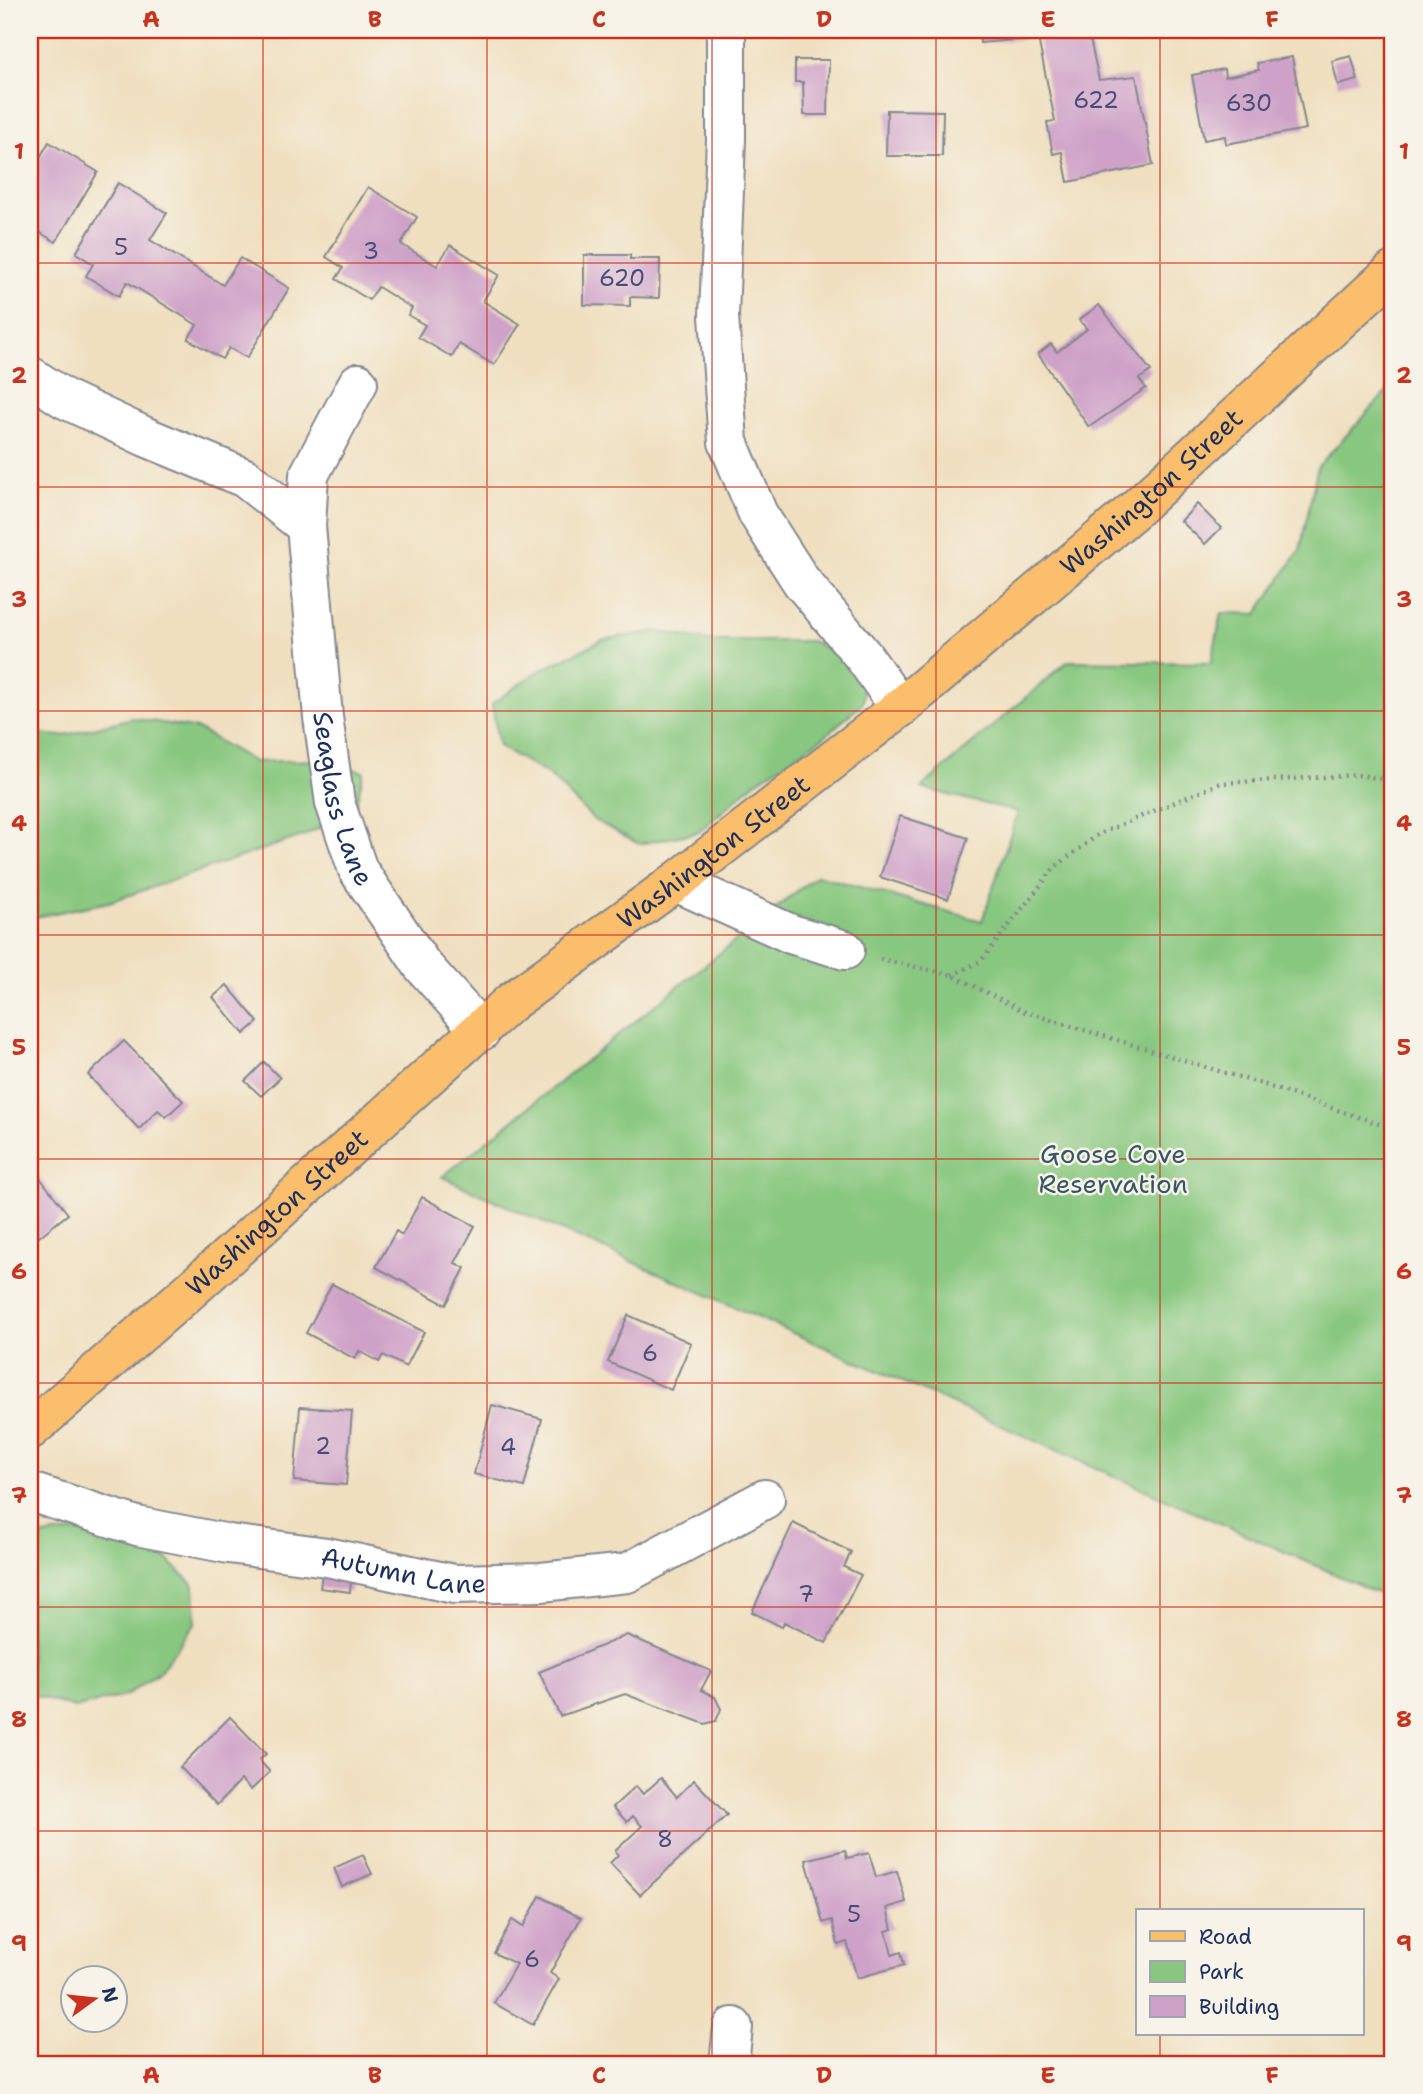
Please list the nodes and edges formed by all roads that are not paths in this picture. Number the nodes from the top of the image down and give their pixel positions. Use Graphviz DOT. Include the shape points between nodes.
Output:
graph roads {
  1 [pos="726,30"];
  2 [pos="1393,271"];
  3 [pos="30,376"];
  4 [pos="358,383"];
  5 [pos="306,526"];
  6 [pos="900,708"];
  7 [pos="676,882"];
  8 [pos="845,950"];
  9 [pos="481,1031"];
  10 [pos="30,1430"];
  11 [pos="30,1492"];
  12 [pos="765,1499"];
  13 [pos="733,2027"];
  14 [pos="729,2064"];
  1 -- 6 [label="street" via="719,316 728,442 758,514 801,581"];
  2 -- 6 [label="main road, Washington Street" via="1133,511"];
  3 -- 5 [label="street" via="65,399 245,478"];
  4 -- 5 [label="street, Seaglass Lane" via="309,475"];
  5 -- 9 [label="street, Seaglass Lane" via="335,803 358,870 422,965"];
  6 -- 7 [label="main road, Washington Street"];
  7 -- 8 [label="street" via="791,934"];
  7 -- 9 [label="main road, Washington Street" via="512,1002"];
  9 -- 10 [label="main road, Washington Street"];
  11 -- 12 [label="street, Autumn Lane" via="137,1526 327,1557 454,1584 541,1582 627,1573"];
  13 -- 14 [label="street"];
}
